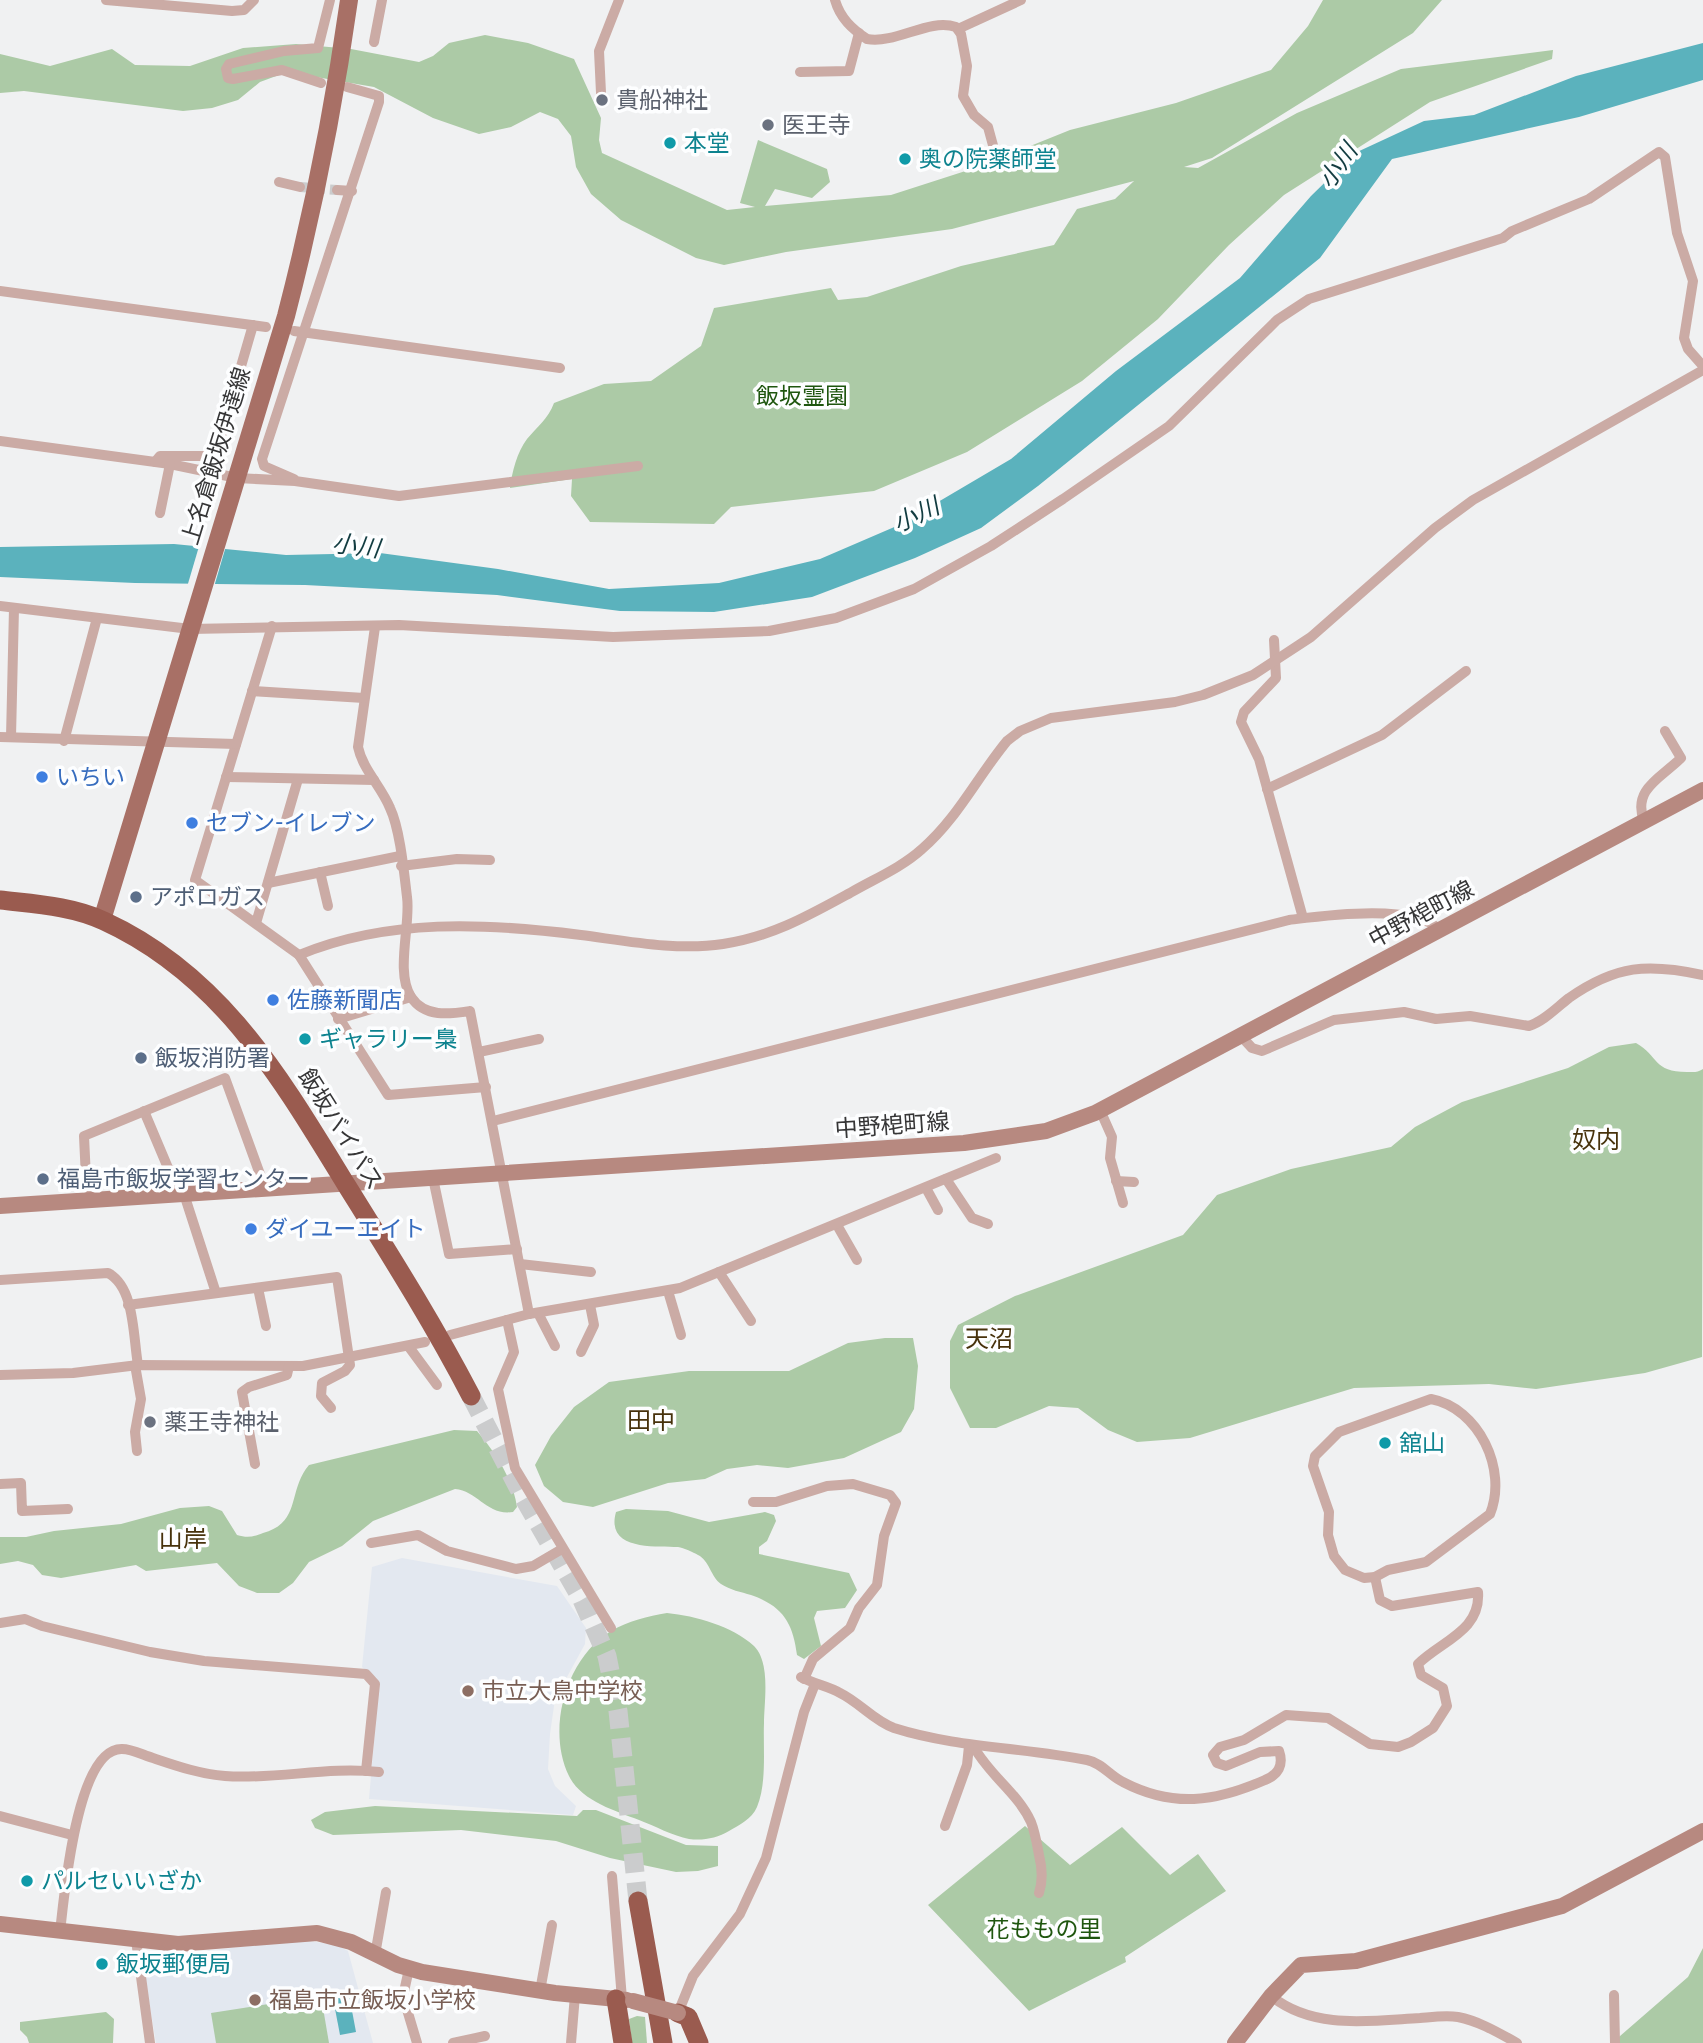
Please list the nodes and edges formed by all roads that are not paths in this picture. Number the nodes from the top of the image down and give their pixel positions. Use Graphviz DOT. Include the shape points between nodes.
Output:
graph roads {
  1 [pos="106,0"];
  2 [pos="254,0"];
  3 [pos="330,0"];
  4 [pos="349,0"];
  5 [pos="382,0"];
  6 [pos="619,0"];
  7 [pos="835,0"];
  8 [pos="1021,0"];
  9 [pos="958,29"];
  10 [pos="859,33"];
  11 [pos="374,42"];
  12 [pos="800,72"];
  13 [pos="321,83"];
  14 [pos="348,87"];
  15 [pos="601,93"];
  16 [pos="994,149"];
  17 [pos="279,182"];
  18 [pos="300,187"];
  19 [pos="337,190"];
  20 [pos="352,191"];
  21 [pos="0,291"];
  22 [pos="253,325"];
  23 [pos="267,327"];
  24 [pos="298,332"];
  25 [pos="560,368"];
  26 [pos="1703,368"];
  27 [pos="0,441"];
  28 [pos="155,461"];
  29 [pos="170,464"];
  30 [pos="638,466"];
  31 [pos="237,478"];
  32 [pos="295,481"];
  33 [pos="160,513"];
  34 [pos="0,606"];
  35 [pos="14,608"];
  36 [pos="97,618"];
  37 [pos="191,624"];
  38 [pos="272,626"];
  39 [pos="376,627"];
  40 [pos="1274,640"];
  41 [pos="1276,662"];
  42 [pos="1466,671"];
  43 [pos="252,691"];
  44 [pos="364,698"];
  45 [pos="1665,732"];
  46 [pos="6,737"];
  47 [pos="64,741"];
  48 [pos="156,742"];
  49 [pos="236,744"];
  50 [pos="226,777"];
  51 [pos="298,779"];
  52 [pos="373,780"];
  53 [pos="1267,789"];
  54 [pos="1703,790"];
  55 [pos="1644,821"];
  56 [pos="489,860"];
  57 [pos="400,861"];
  58 [pos="320,872"];
  59 [pos="268,883"];
  60 [pos="0,900"];
  61 [pos="328,906"];
  62 [pos="1303,918"];
  63 [pos="102,920"];
  64 [pos="256,923"];
  65 [pos="406,926"];
  66 [pos="1439,930"];
  67 [pos="299,955"];
  68 [pos="1703,975"];
  69 [pos="411,997"];
  70 [pos="338,1019"];
  71 [pos="1241,1036"];
  72 [pos="539,1038"];
  73 [pos="479,1052"];
  74 [pos="486,1087"];
  75 [pos="1100,1110"];
  76 [pos="144,1111"];
  77 [pos="493,1121"];
  78 [pos="974,1142"];
  79 [pos="996,1158"];
  80 [pos="980,1165"];
  81 [pos="503,1173"];
  82 [pos="433,1178"];
  83 [pos="946,1180"];
  84 [pos="1116,1181"];
  85 [pos="1134,1182"];
  86 [pos="345,1183"];
  87 [pos="265,1188"];
  88 [pos="926,1188"];
  89 [pos="181,1194"];
  90 [pos="87,1200"];
  91 [pos="1124,1203"];
  92 [pos="0,1206"];
  93 [pos="937,1210"];
  94 [pos="988,1224"];
  95 [pos="837,1225"];
  96 [pos="517,1249"];
  97 [pos="857,1260"];
  98 [pos="520,1265"];
  99 [pos="591,1272"];
  100 [pos="719,1272"];
  101 [pos="0,1280"];
  102 [pos="258,1288"];
  103 [pos="668,1291"];
  104 [pos="216,1293"];
  105 [pos="128,1305"];
  106 [pos="590,1305"];
  107 [pos="534,1314"];
  108 [pos="507,1320"];
  109 [pos="751,1321"];
  110 [pos="266,1326"];
  111 [pos="450,1335"];
  112 [pos="681,1335"];
  113 [pos="425,1342"];
  114 [pos="555,1346"];
  115 [pos="409,1347"];
  116 [pos="581,1352"];
  117 [pos="350,1358"];
  118 [pos="136,1365"];
  119 [pos="289,1366"];
  120 [pos="0,1375"];
  121 [pos="437,1385"];
  122 [pos="471,1396"];
  123 [pos="331,1408"];
  124 [pos="137,1451"];
  125 [pos="255,1464"];
  126 [pos="0,1484"];
  127 [pos="753,1502"];
  128 [pos="68,1509"];
  129 [pos="371,1542"];
  130 [pos="562,1549"];
  131 [pos="1375,1577"];
  132 [pos="0,1623"];
  133 [pos="611,1628"];
  134 [pos="815,1684"];
  135 [pos="972,1746"];
  136 [pos="366,1771"];
  137 [pos="379,1772"];
  138 [pos="0,1815"];
  139 [pos="945,1826"];
  140 [pos="1703,1831"];
  141 [pos="72,1835"];
  142 [pos="612,1876"];
  143 [pos="386,1892"];
  144 [pos="1039,1893"];
  145 [pos="638,1901"];
  146 [pos="0,1924"];
  147 [pos="552,1926"];
  148 [pos="60,1932"];
  149 [pos="136,1940"];
  150 [pos="374,1955"];
  151 [pos="409,1969"];
  152 [pos="540,1991"];
  153 [pos="575,1995"];
  154 [pos="1614,1995"];
  155 [pos="1271,1996"];
  156 [pos="624,2000"];
  157 [pos="678,2013"];
  158 [pos="485,2036"];
  159 [pos="150,2043"];
  160 [pos="417,2043"];
  161 [pos="453,2043"];
  162 [pos="571,2043"];
  163 [pos="623,2043"];
  164 [pos="663,2043"];
  165 [pos="699,2043"];
  166 [pos="1235,2043"];
  167 [pos="1517,2043"];
  168 [pos="1615,2043"];
  1 -- 2 [label="street" via="232,11 244,10"];
  3 -- 13 [label="street" via="318,48 240,61 226,69 228,78 233,79 282,70"];
  4 -- 31 [label="main road, 上名倉飯坂伊達線" via="307,236"];
  5 -- 11 [label="street"];
  6 -- 15 [label="street" via="599,51"];
  7 -- 10 [label="street" via="840,14"];
  8 -- 9 [label="street"];
  9 -- 10 [label="street" via="944,25 877,40"];
  9 -- 16 [label="street" via="967,66 963,96 988,127"];
  10 -- 12 [label="street" via="849,71"];
  14 -- 20 [label="street" via="379,96"];
  17 -- 18 [label="street"];
  19 -- 20 [label="street"];
  20 -- 24 [label="street"];
  21 -- 22 [label="street"];
  22 -- 23 [label="street"];
  22 -- 28 [label="street" via="215,456 160,456"];
  24 -- 25 [label="street"];
  24 -- 32 [label="street" via="262,459 264,466"];
  26 -- 39 [label="street" via="1684,338 1693,281 1676,233 1665,158 1659,152 1589,199 1503,237 1309,299 1276,320 1169,425 991,546 877,604 804,626 709,635 613,637"];
  26 -- 41 [label="street" via="1474,500"];
  27 -- 28 [label="street"];
  28 -- 29 [label="street"];
  29 -- 31 [label="street"];
  29 -- 33 [label="street"];
  30 -- 32 [label="street" via="407,496"];
  31 -- 32 [label="street"];
  31 -- 37 [label="main road, 上名倉飯坂伊達線"];
  34 -- 35 [label="street"];
  35 -- 36 [label="street"];
  35 -- 46 [label="street"];
  36 -- 37 [label="street"];
  36 -- 47 [label="street"];
  37 -- 38 [label="street"];
  37 -- 48 [label="main road, 上名倉飯坂伊達線"];
  38 -- 39 [label="street"];
  38 -- 43 [label="street"];
  39 -- 44 [label="street"];
  40 -- 41 [label="street"];
  41 -- 53 [label="street" via="1276,678 1241,718"];
  41 -- 65 [label="street" via="1203,695 1143,708 1051,718 1020,731 1007,741 947,825 921,850 815,913 761,937 690,946 535,929"];
  42 -- 53 [label="street" via="1375,739"];
  43 -- 44 [label="street"];
  43 -- 49 [label="street"];
  44 -- 52 [label="street" via="358,747"];
  45 -- 55 [label="street" via="1681,758 1642,797 1639,807"];
  46 -- 47 [label="street"];
  47 -- 48 [label="street"];
  48 -- 49 [label="street"];
  48 -- 63 [label="main road, 上名倉飯坂伊達線"];
  49 -- 50 [label="street"];
  50 -- 51 [label="street"];
  50 -- 64 [label="street" via="195,880"];
  51 -- 52 [label="street"];
  51 -- 59 [label="street"];
  52 -- 57 [label="street" via="392,812"];
  53 -- 62 [label="street"];
  54 -- 55 [label="main road, 中野梍町線"];
  55 -- 66 [label="main road, 中野梍町線"];
  56 -- 57 [label="street"];
  57 -- 58 [label="street"];
  57 -- 65 [label="street" via="407,898"];
  58 -- 59 [label="street"];
  58 -- 61 [label="street"];
  59 -- 64 [label="street"];
  60 -- 63 [label="highway, 飯坂バイパス"];
  62 -- 66 [label="street" via="1358,912 1427,920"];
  62 -- 77 [label="street" via="1176,946"];
  63 -- 86 [label="highway, 飯坂バイパス" via="177,964 229,1012 266,1057"];
  64 -- 67 [label="street"];
  65 -- 67 [label="street" via="344,939"];
  65 -- 69 [label="street" via="404,961"];
  66 -- 71 [label="main road, 中野梍町線"];
  67 -- 70 [label="street"];
  68 -- 71 [label="street" via="1652,966 1619,972 1587,986 1529,1026 1404,1012 1334,1020 1262,1051"];
  69 -- 70 [label="street"];
  69 -- 73 [label="street" via="442,1015 470,1011"];
  70 -- 74 [label="street" via="388,1095"];
  71 -- 75 [label="main road, 中野梍町線"];
  72 -- 73 [label="street"];
  73 -- 74 [label="street"];
  74 -- 77 [label="street"];
  75 -- 78 [label="main road, 中野梍町線" via="1046,1131"];
  75 -- 84 [label="street" via="1112,1137 1110,1158"];
  76 -- 87 [label="street" via="225,1078"];
  76 -- 89 [label="street"];
  76 -- 90 [label="street" via="84,1136"];
  77 -- 81 [label="street"];
  78 -- 80 [label="street"];
  78 -- 81 [label="main road, 中野梍町線"];
  79 -- 80 [label="street"];
  80 -- 83 [label="street"];
  81 -- 82 [label="main road, 中野梍町線"];
  81 -- 96 [label="street"];
  82 -- 86 [label="main road, 中野梍町線"];
  82 -- 96 [label="street" via="449,1254"];
  83 -- 88 [label="street"];
  83 -- 94 [label="street" via="972,1219"];
  84 -- 85 [label="street"];
  84 -- 91 [label="street"];
  86 -- 87 [label="main road, 中野梍町線"];
  86 -- 122 [label="highway, 飯坂バイパス" via="441,1337"];
  87 -- 89 [label="main road, 中野梍町線"];
  88 -- 93 [label="street"];
  88 -- 95 [label="street"];
  89 -- 90 [label="main road, 中野梍町線"];
  89 -- 104 [label="street"];
  90 -- 92 [label="main road, 中野梍町線"];
  95 -- 97 [label="street"];
  95 -- 100 [label="street"];
  96 -- 98 [label="street"];
  98 -- 99 [label="street"];
  98 -- 107 [label="street"];
  100 -- 103 [label="street"];
  100 -- 109 [label="street"];
  101 -- 105 [label="street" via="108,1273 121,1281"];
  102 -- 104 [label="street"];
  102 -- 110 [label="street"];
  102 -- 117 [label="street" via="337,1277"];
  103 -- 106 [label="street"];
  103 -- 112 [label="street"];
  104 -- 105 [label="street"];
  105 -- 118 [label="street"];
  106 -- 107 [label="street"];
  106 -- 116 [label="street" via="594,1329"];
  107 -- 108 [label="street"];
  107 -- 114 [label="street"];
  108 -- 111 [label="street"];
  108 -- 130 [label="street" via="514,1352 498,1389 515,1468"];
  113 -- 115 [label="street"];
  115 -- 117 [label="street"];
  115 -- 121 [label="street"];
  117 -- 119 [label="street"];
  117 -- 123 [label="street" via="349,1368 319,1388"];
  118 -- 119 [label="street"];
  118 -- 120 [label="street"];
  118 -- 124 [label="street" via="141,1399"];
  119 -- 125 [label="street" via="287,1375 242,1392"];
  126 -- 128 [label="street" via="21,1483 22,1511"];
  127 -- 134 [label="street" via="776,1502 827,1486 853,1484 890,1495 896,1503 884,1536 877,1585 850,1628 813,1659 802,1678"];
  129 -- 130 [label="street" via="418,1535 447,1550 516,1569 533,1566"];
  130 -- 133 [label="street"];
  131 -- 131 [label="street" via="1345,1570 1334,1556 1328,1535 1329,1512 1313,1466 1315,1456 1339,1432 1421,1401 1441,1401 1464,1418 1487,1445 1494,1470 1492,1508 1484,1521 1426,1562"];
  131 -- 135 [label="street" via="1380,1600 1392,1606 1475,1591 1479,1595 1464,1631 1418,1664 1421,1675 1443,1688 1447,1700 1433,1728 1411,1742 1384,1747 1370,1744 1328,1718 1279,1717 1213,1755 1217,1763 1226,1766 1260,1752 1279,1751 1278,1771 1237,1792 1202,1800 1167,1798 1140,1789 1090,1760"];
  132 -- 136 [label="street" via="25,1619 150,1652 204,1661 366,1674 375,1684"];
  134 -- 135 [label="street" via="840,1693 890,1727"];
  134 -- 157 [label="street" via="766,1858 740,1914 693,1976"];
  135 -- 139 [label="street"];
  135 -- 144 [label="street" via="1031,1823 1041,1862"];
  136 -- 137 [label="street"];
  136 -- 141 [label="street" via="229,1776 117,1749 95,1771"];
  138 -- 141 [label="street"];
  140 -- 155 [label="main road" via="1562,1906 1356,1961 1301,1965"];
  141 -- 148 [label="street"];
  142 -- 156 [label="street"];
  143 -- 150 [label="street"];
  145 -- 164 [label="highway"];
  146 -- 148 [label="main road"];
  147 -- 152 [label="street"];
  148 -- 149 [label="main road"];
  149 -- 150 [label="main road" via="178,1944 317,1933 351,1942"];
  149 -- 159 [label="street"];
  150 -- 151 [label="main road"];
  151 -- 152 [label="main road"];
  151 -- 160 [label="street" via="403,1996"];
  152 -- 153 [label="main road"];
  153 -- 156 [label="main road"];
  153 -- 162 [label="street"];
  154 -- 168 [label="street"];
  155 -- 166 [label="main road"];
  155 -- 167 [label="street" via="1289,2011 1310,2018 1362,2022 1457,2017"];
  156 -- 157 [label="main road, bridge"];
  156 -- 163 [label="highway"];
  157 -- 165 [label="highway" via="688,2017"];
  158 -- 161 [label="street"];
}
